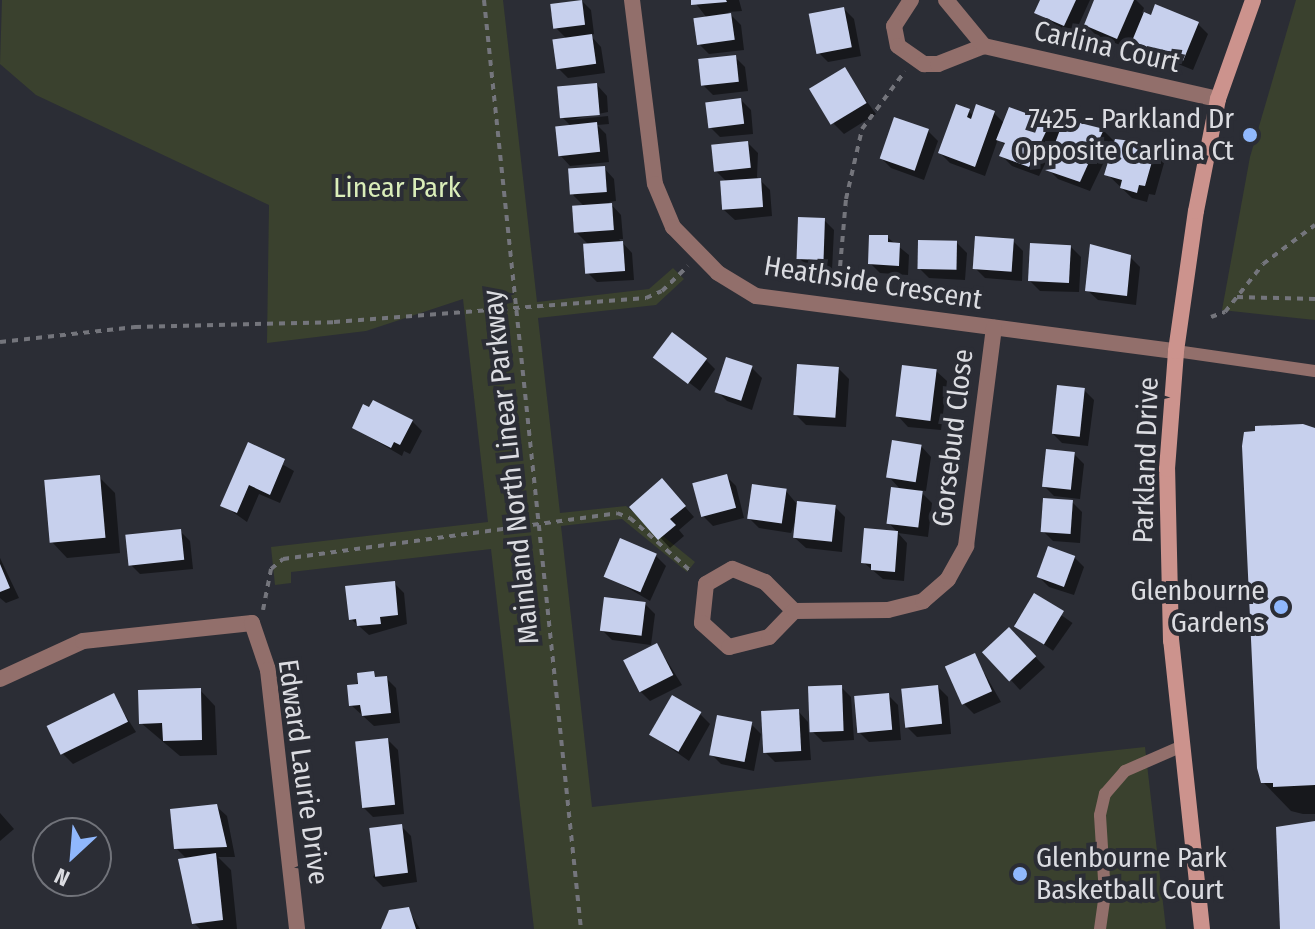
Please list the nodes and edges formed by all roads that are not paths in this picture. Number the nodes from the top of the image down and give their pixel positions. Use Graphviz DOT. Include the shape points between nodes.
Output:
graph roads {
  1 [pos="632,0"];
  2 [pos="911,0"];
  3 [pos="946,0"];
  4 [pos="1253,0"];
  5 [pos="984,46"];
  6 [pos="1218,99"];
  7 [pos="994,328"];
  8 [pos="1176,351"];
  9 [pos="1315,371"];
  10 [pos="794,611"];
  11 [pos="0,679"];
  12 [pos="1180,747"];
  13 [pos="297,929"];
  14 [pos="1100,929"];
  15 [pos="1202,929"];
  1 -- 7 [label="street, Heathside Crescent" via="655,184 673,227 699,256 756,296"];
  2 -- 5 [label="street" via="894,26 898,46 914,60 938,64"];
  3 -- 5 [label="street"];
  4 -- 6 [label="street, Parkland Drive"];
  5 -- 6 [label="street, Carlina Court"];
  6 -- 8 [label="street, Parkland Drive"];
  7 -- 8 [label="street, Heathside Crescent"];
  7 -- 10 [label="street, Gorsebud Close" via="966,546 948,579 923,601 888,610"];
  8 -- 9 [label="lane"];
  8 -- 12 [label="street, Parkland Drive" via="1167,469"];
  10 -- 10 [label="street" via="769,637 729,647 702,623 706,584 732,569 765,582"];
  11 -- 13 [label="street, Edward Laurie Drive" via="83,641 252,623 268,670"];
  12 -- 14 [label="lane" via="1125,771 1105,794 1100,815 1105,895"];
  12 -- 15 [label="street, Parkland Drive"];
}
